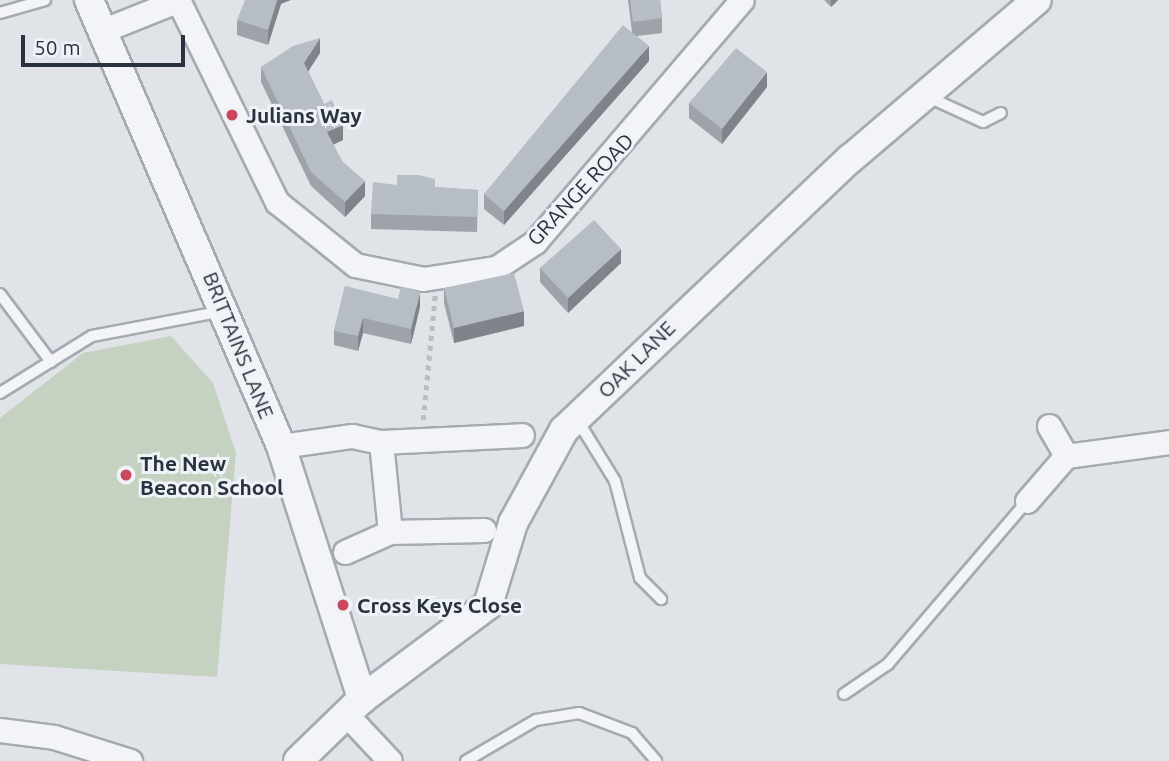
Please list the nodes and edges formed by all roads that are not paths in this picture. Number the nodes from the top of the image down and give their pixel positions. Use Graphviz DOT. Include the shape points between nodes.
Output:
graph roads {
  1 [pos="45,0"];
  2 [pos="89,0"];
  3 [pos="179,0"];
  4 [pos="742,0"];
  5 [pos="1037,0"];
  6 [pos="0,13"];
  7 [pos="104,30"];
  8 [pos="924,94"];
  9 [pos="1001,113"];
  10 [pos="0,294"];
  11 [pos="226,311"];
  12 [pos="51,362"];
  13 [pos="0,393"];
  14 [pos="577,418"];
  15 [pos="1049,426"];
  16 [pos="522,435"];
  17 [pos="381,442"];
  18 [pos="1169,442"];
  19 [pos="281,446"];
  20 [pos="1066,456"];
  21 [pos="1027,501"];
  22 [pos="484,530"];
  23 [pos="390,532"];
  24 [pos="345,552"];
  25 [pos="661,599"];
  26 [pos="844,694"];
  27 [pos="354,707"];
  28 [pos="0,730"];
  29 [pos="655,759"];
  30 [pos="130,761"];
  31 [pos="298,761"];
  32 [pos="390,761"];
  33 [pos="466,761"];
  34 [pos="666,761"];
  1 -- 6 [label="lane"];
  2 -- 7 [label="street, BRITTAINS LANE"];
  3 -- 4 [label="street, GRANGE ROAD" via="277,202 355,265 391,276 437,278 496,268 535,242"];
  3 -- 7 [label="street"];
  5 -- 8 [label="street, OAK LANE"];
  7 -- 11 [label="street, BRITTAINS LANE"];
  8 -- 9 [label="lane" via="982,122"];
  8 -- 14 [label="street, OAK LANE" via="692,303"];
  10 -- 12 [label="lane"];
  11 -- 12 [label="lane" via="92,336"];
  11 -- 19 [label="street, BRITTAINS LANE"];
  12 -- 13 [label="lane"];
  14 -- 25 [label="lane" via="615,481 640,578"];
  14 -- 27 [label="street, OAK LANE" via="538,470 488,605"];
  15 -- 20 [label="street"];
  16 -- 17 [label="street"];
  17 -- 19 [label="street" via="352,436"];
  17 -- 23 [label="street"];
  18 -- 20 [label="street"];
  19 -- 27 [label="street, BRITTAINS LANE"];
  20 -- 21 [label="street"];
  21 -- 26 [label="lane" via="888,664"];
  22 -- 23 [label="street"];
  23 -- 24 [label="street"];
  27 -- 31 [label="street, OAK LANE"];
  27 -- 32 [label="street"];
  28 -- 30 [label="street" via="54,737"];
  29 -- 33 [label="lane" via="632,733 579,713 536,720"];
  29 -- 34 [label="lane"];
}
